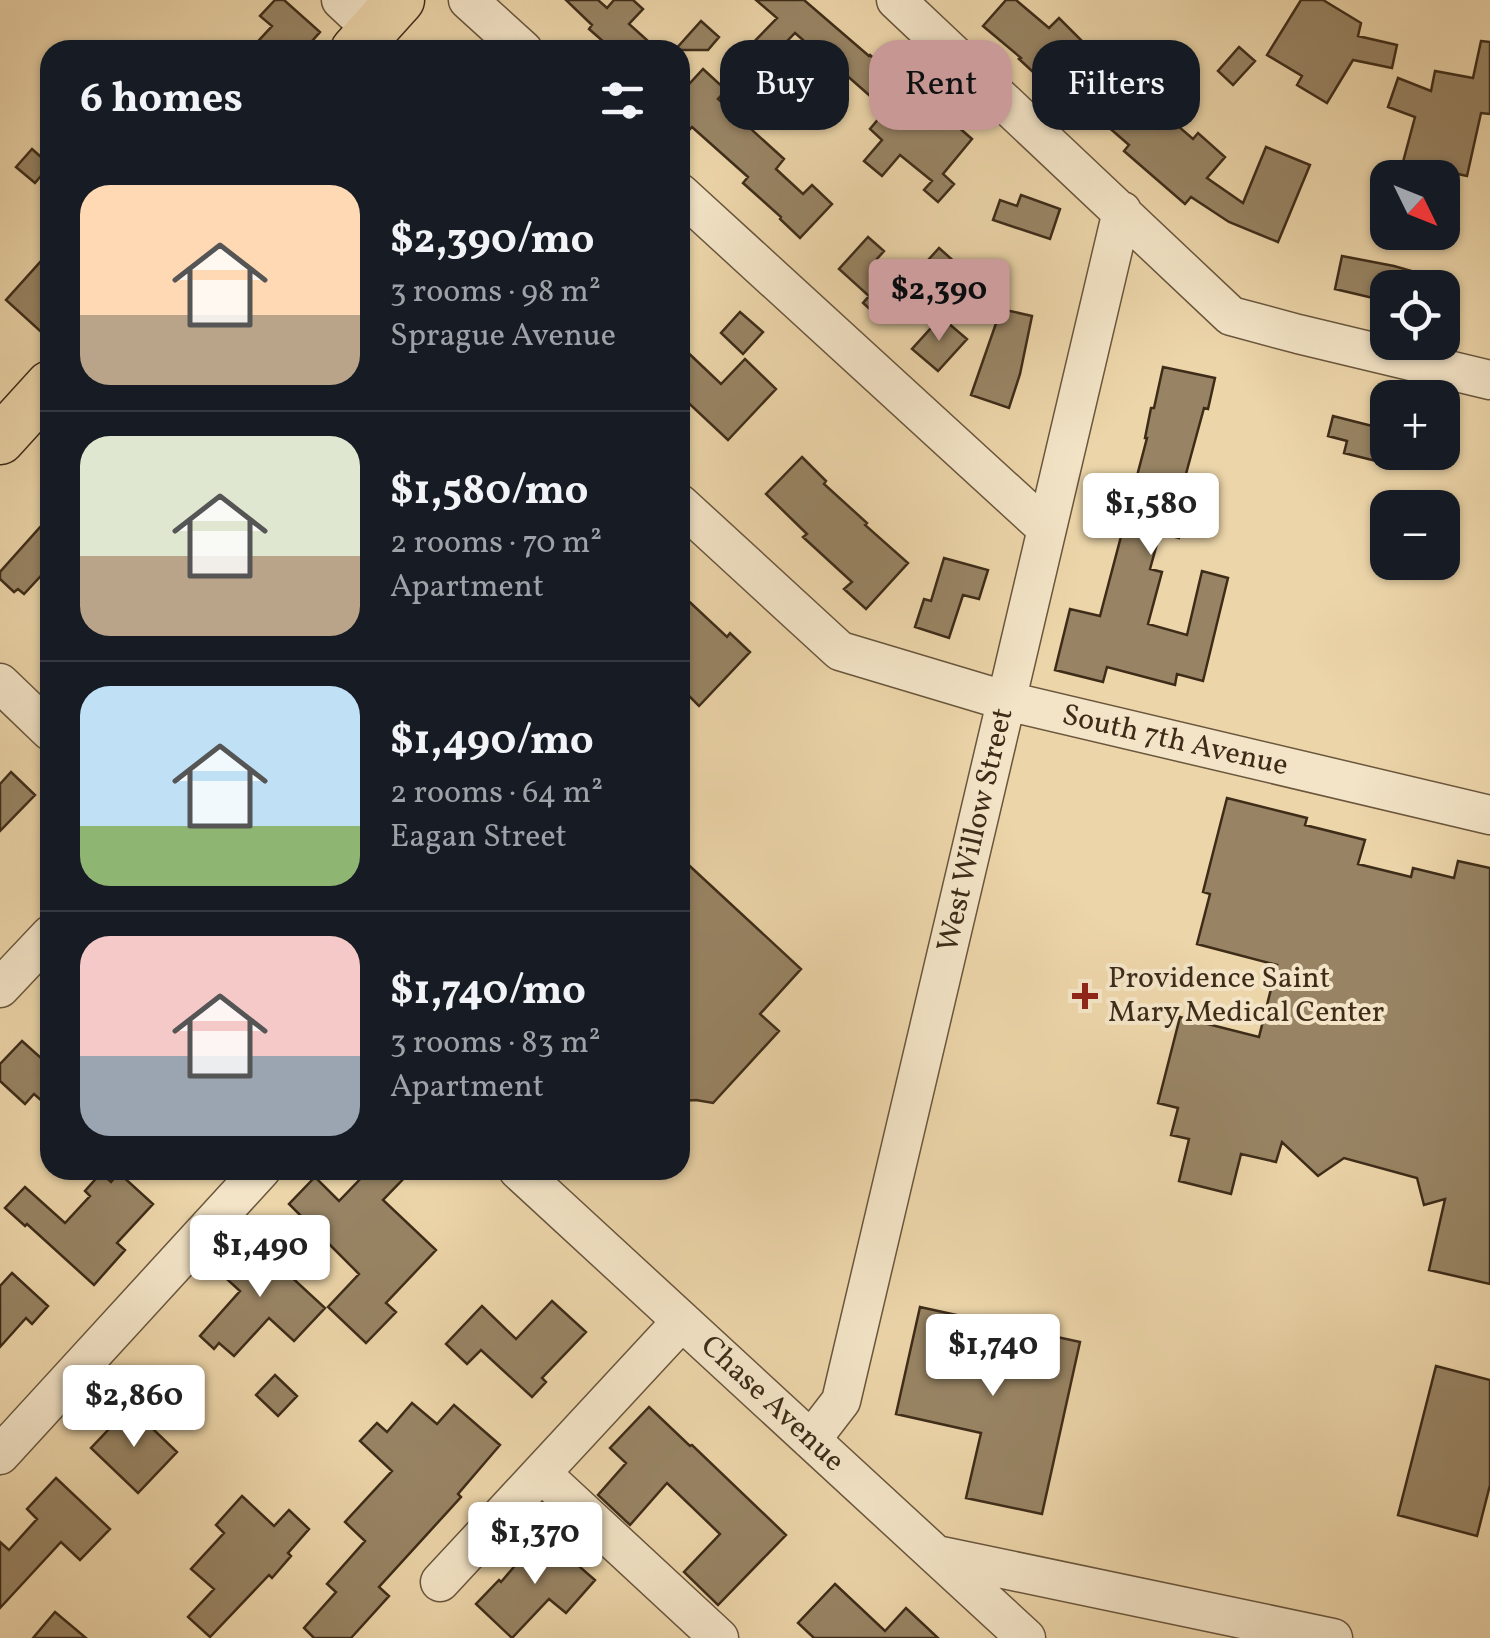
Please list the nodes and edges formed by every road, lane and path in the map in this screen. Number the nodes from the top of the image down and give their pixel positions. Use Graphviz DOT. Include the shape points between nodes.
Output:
graph roads {
  1 [pos="468,0"];
  2 [pos="896,0"];
  3 [pos="512,40"];
  4 [pos="690,201"];
  5 [pos="1122,211"];
  6 [pos="1490,380"];
  7 [pos="40,397"];
  8 [pos="0,440"];
  9 [pos="690,513"];
  10 [pos="1047,529"];
  11 [pos="0,684"];
  12 [pos="1006,700"];
  13 [pos="40,722"];
  14 [pos="1490,815"];
  15 [pos="40,945"];
  16 [pos="0,988"];
  17 [pos="252,1180"];
  18 [pos="529,1180"];
  19 [pos="682,1321"];
  20 [pos="811,1440"];
  21 [pos="0,1454"];
  22 [pos="540,1474"];
  23 [pos="935,1555"];
  24 [pos="440,1582"];
  25 [pos="1212,1626"];
  26 [pos="719,1638"];
  27 [pos="1026,1638"];
  28 [pos="1332,1638"];
  1 -- 3 [label="street"];
  2 -- 5 [label="street"];
  4 -- 10 [label="street"];
  5 -- 6 [label="street" via="1231,316"];
  5 -- 10 [label="street, West Willow Street"];
  7 -- 8 [label="main road"];
  9 -- 12 [label="street, South 7th Avenue" via="840,651"];
  10 -- 12 [label="street, West Willow Street"];
  11 -- 13 [label="street"];
  12 -- 14 [label="street, South 7th Avenue"];
  12 -- 20 [label="street, West Willow Street" via="841,1401"];
  15 -- 16 [label="street"];
  17 -- 21 [label="street"];
  18 -- 19 [label="street, Chase Avenue"];
  19 -- 20 [label="street, Chase Avenue"];
  19 -- 22 [label="street"];
  20 -- 23 [label="street, Chase Avenue"];
  22 -- 24 [label="street"];
  22 -- 26 [label="street"];
  23 -- 25 [label="street"];
  23 -- 27 [label="street, Chase Avenue"];
  25 -- 28 [label="street"];
}
